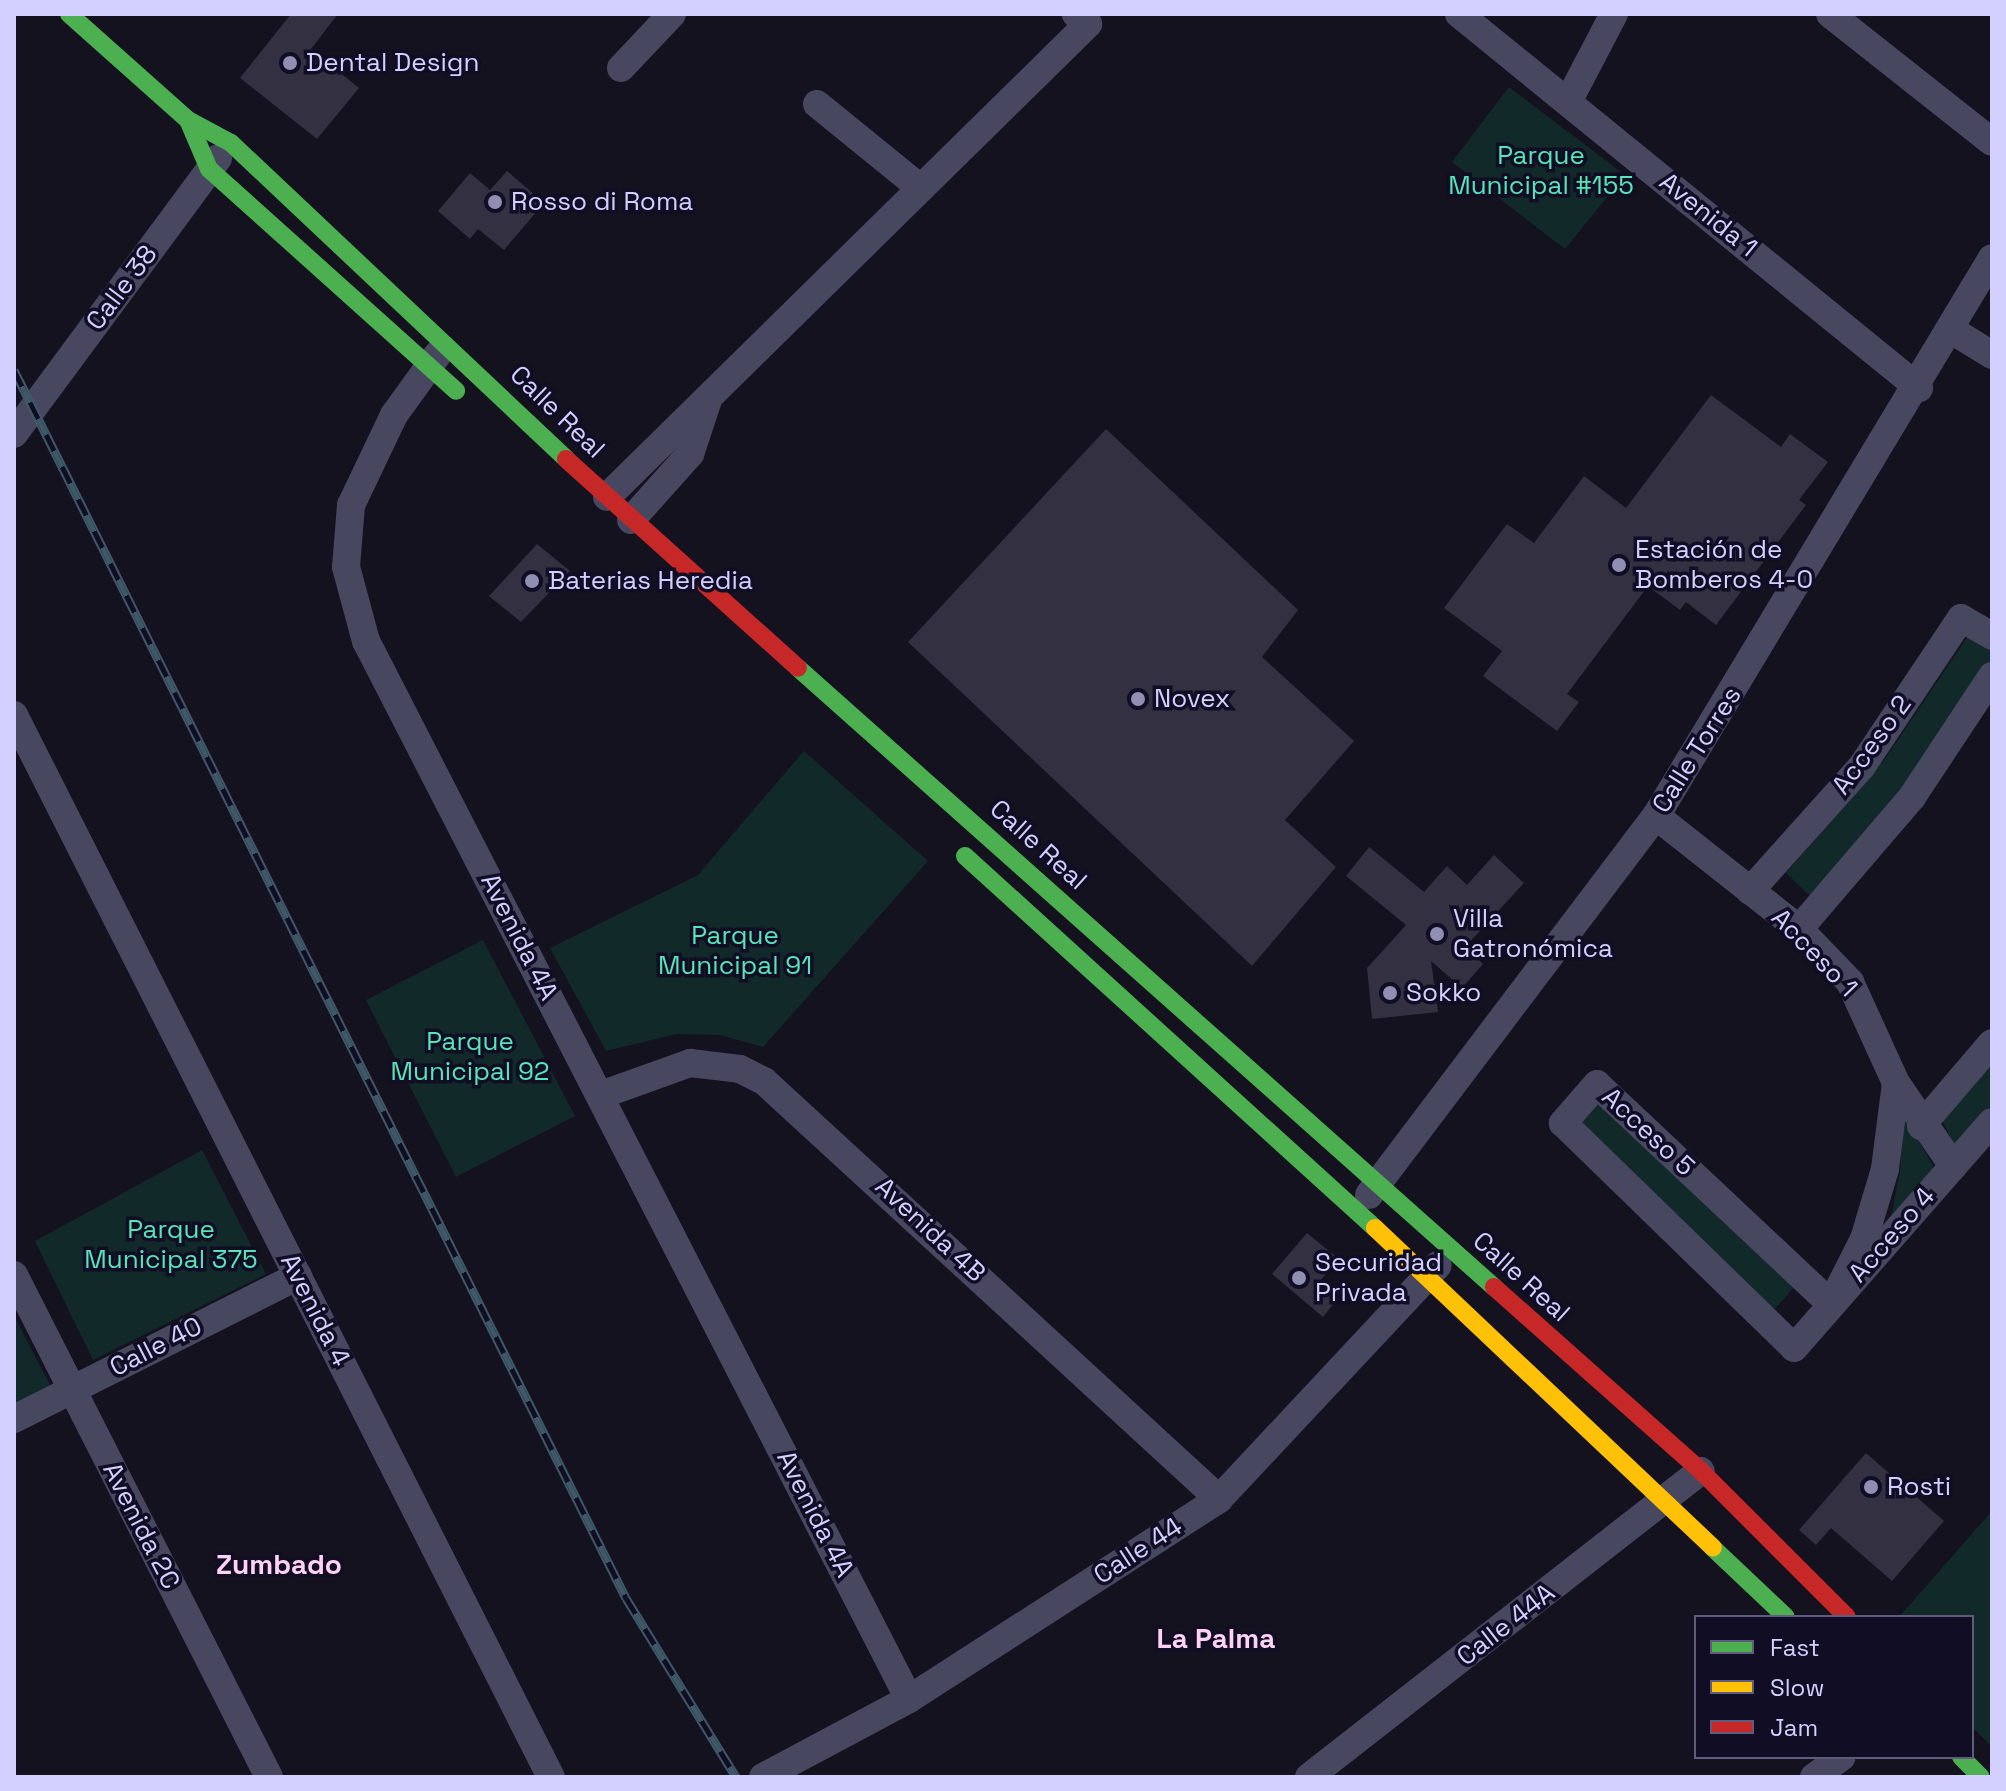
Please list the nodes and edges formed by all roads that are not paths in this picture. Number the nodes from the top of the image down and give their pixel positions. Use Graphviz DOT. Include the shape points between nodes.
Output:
graph roads {
  1 [pos="69,14"];
  2 [pos="672,14"];
  3 [pos="1076,14"];
  4 [pos="1459,14"];
  5 [pos="1614,14"];
  6 [pos="1846,19"];
  7 [pos="621,68"];
  8 [pos="1569,100"];
  9 [pos="817,104"];
  10 [pos="188,120"];
  11 [pos="1992,142"];
  12 [pos="231,143"];
  13 [pos="209,169"];
  14 [pos="919,187"];
  15 [pos="1992,258"];
  16 [pos="1953,331"];
  17 [pos="448,342"];
  18 [pos="1992,355"];
  19 [pos="429,366"];
  20 [pos="1919,388"];
  21 [pos="711,391"];
  22 [pos="473,407"];
  23 [pos="14,434"];
  24 [pos="607,497"];
  25 [pos="631,520"];
  26 [pos="1992,636"];
  27 [pos="1992,676"];
  28 [pos="14,715"];
  29 [pos="1656,816"];
  30 [pos="945,838"];
  31 [pos="1750,891"];
  32 [pos="1799,929"];
  33 [pos="1992,1043"];
  34 [pos="1896,1083"];
  35 [pos="601,1095"];
  36 [pos="1992,1122"];
  37 [pos="1921,1126"];
  38 [pos="1953,1166"];
  39 [pos="1379,1183"];
  40 [pos="1357,1211"];
  41 [pos="1452,1250"];
  42 [pos="14,1275"];
  43 [pos="298,1276"];
  44 [pos="1428,1276"];
  45 [pos="1831,1304"];
  46 [pos="1794,1348"];
  47 [pos="71,1390"];
  48 [pos="14,1419"];
  49 [pos="1701,1471"];
  50 [pos="1219,1499"];
  51 [pos="1668,1499"];
  52 [pos="1784,1615"];
  53 [pos="1845,1615"];
  54 [pos="909,1699"];
  55 [pos="1839,1759"];
  56 [pos="1963,1759"];
  57 [pos="814,1767"];
  58 [pos="269,1777"];
  59 [pos="551,1777"];
  60 [pos="763,1777"];
  61 [pos="1309,1777"];
  62 [pos="1814,1777"];
  63 [pos="1981,1777"];
  1 -- 10 [label="main road, Calle Real" via="141,72"];
  2 -- 7 [label="street"];
  3 -- 14 [label="street" via="1088,24"];
  4 -- 8 [label="street, Avenida 1"];
  5 -- 8 [label="street"];
  6 -- 11 [label="street"];
  8 -- 20 [label="street, Avenida 1"];
  9 -- 14 [label="street"];
  10 -- 12 [label="main road, Calle Real"];
  10 -- 13 [label="main road, Calle Real"];
  12 -- 13 [label="street, Calle 38"];
  12 -- 17 [label="main road, Calle Real"];
  13 -- 19 [label="main road, Calle Real"];
  13 -- 23 [label="street, Calle 38"];
  14 -- 21 [label="street"];
  15 -- 16 [label="street, Calle Torres"];
  16 -- 18 [label="street"];
  16 -- 20 [label="street, Calle Torres"];
  17 -- 19 [label="street, Avenida 4A"];
  17 -- 24 [label="main road, Calle Real"];
  19 -- 22 [label="main road, Calle Real"];
  19 -- 35 [label="street, Avenida 4A" via="394,415 351,505 346,532 352,601 366,641"];
  20 -- 29 [label="street, Calle Torres"];
  21 -- 24 [label="street"];
  21 -- 25 [label="street" via="690,454"];
  24 -- 25 [label="main road, Calle Real"];
  25 -- 39 [label="main road, Calle Real"];
  26 -- 31 [label="street, Acceso 2" via="1961,618 1862,766"];
  27 -- 32 [label="street" via="1912,797"];
  28 -- 43 [label="street, Avenida 4"];
  29 -- 31 [label="street, Acceso 1"];
  29 -- 39 [label="street, Calle Torres"];
  30 -- 40 [label="main road"];
  31 -- 32 [label="street, Acceso 1"];
  32 -- 34 [label="street, Acceso 1" via="1850,982"];
  33 -- 37 [label="street"];
  34 -- 37 [label="street, Acceso 1"];
  34 -- 45 [label="street, Acceso 4" via="1885,1169 1864,1239"];
  35 -- 50 [label="street, Avenida 4B" via="690,1063 740,1069 764,1081"];
  35 -- 54 [label="street, Avenida 4A"];
  36 -- 38 [label="street, Acceso 4"];
  37 -- 38 [label="street, Acceso 1"];
  38 -- 45 [label="street, Acceso 4"];
  39 -- 40 [label="street, Calle Torres"];
  39 -- 41 [label="main road, Calle Real"];
  40 -- 44 [label="main road"];
  41 -- 44 [label="street, Calle 44"];
  41 -- 49 [label="main road, Calle Real"];
  42 -- 47 [label="street, Avenida 2C"];
  43 -- 47 [label="street, Calle 40"];
  43 -- 59 [label="street, Avenida 4"];
  44 -- 50 [label="street, Calle 44"];
  44 -- 51 [label="main road"];
  45 -- 46 [label="street, Acceso 4"];
  45 -- 46 [label="street, Acceso 5" via="1597,1084 1563,1123"];
  47 -- 48 [label="street, Calle 40"];
  47 -- 58 [label="street, Avenida 2C"];
  49 -- 51 [label="street, Calle 44A"];
  49 -- 53 [label="main road, Calle Real"];
  50 -- 54 [label="street, Calle 44"];
  51 -- 52 [label="main road"];
  51 -- 61 [label="street, Calle 44A"];
  54 -- 57 [label="street, Calle 44"];
  55 -- 62 [label="street"];
  56 -- 63 [label="main road"];
  57 -- 60 [label="street, Calle 44"];
}
